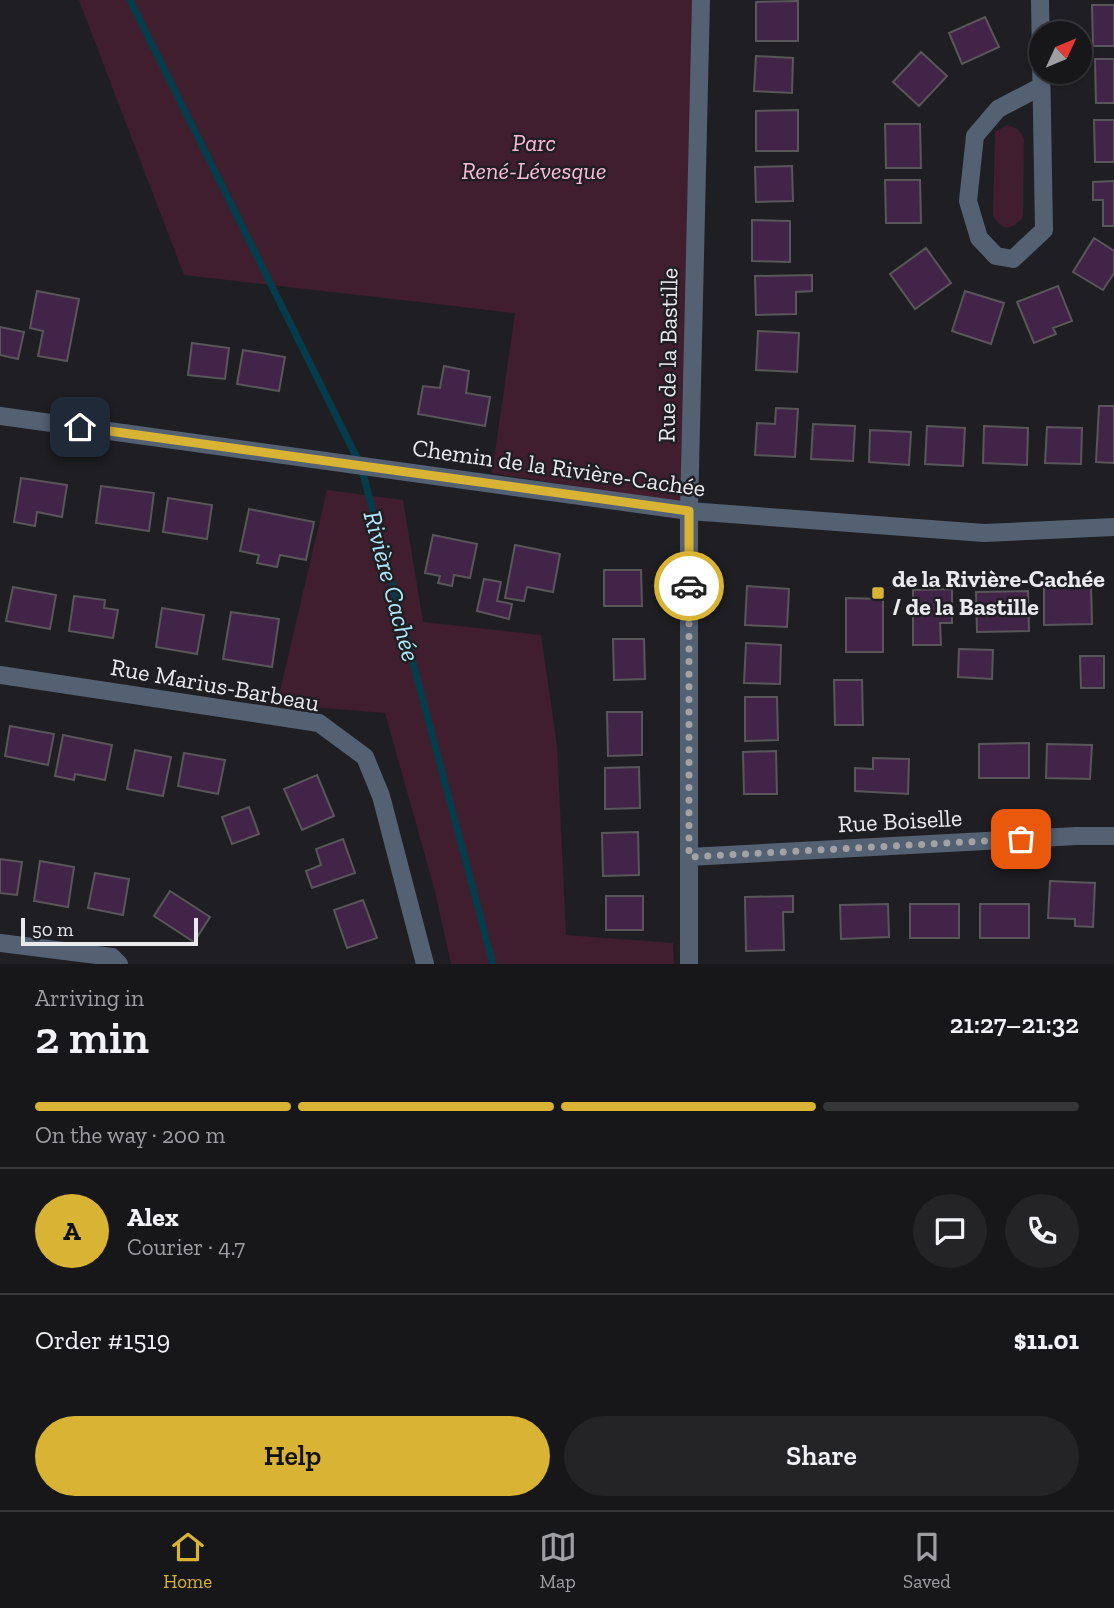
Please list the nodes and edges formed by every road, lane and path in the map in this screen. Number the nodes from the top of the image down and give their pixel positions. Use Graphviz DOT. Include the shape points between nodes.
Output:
graph roads {
  1 [pos="701,0"];
  2 [pos="1040,0"];
  3 [pos="1040,87"];
  4 [pos="0,416"];
  5 [pos="689,511"];
  6 [pos="1114,527"];
  7 [pos="0,675"];
  8 [pos="1114,836"];
  9 [pos="689,857"];
  10 [pos="0,943"];
  11 [pos="689,958"];
  12 [pos="119,964"];
  13 [pos="425,964"];
  1 -- 5 [label="street, Rue de la Bastille"];
  2 -- 3 [label="street"];
  3 -- 3 [label="street" via="998,109 975,136 968,201 979,238 996,256 1013,259 1044,230"];
  4 -- 5 [label="street, Chemin de la Rivière-Cachée"];
  5 -- 6 [label="street, Chemin de la Rivière-Cachée" via="984,533"];
  5 -- 9 [label="street, Rue de la Bastille"];
  7 -- 13 [label="street, Rue Marius-Barbeau" via="319,723 365,757 381,796"];
  8 -- 9 [label="street, Rue Boiselle"];
  9 -- 11 [label="street, Rue de la Bastille"];
  10 -- 12 [label="street" via="112,957"];
}
